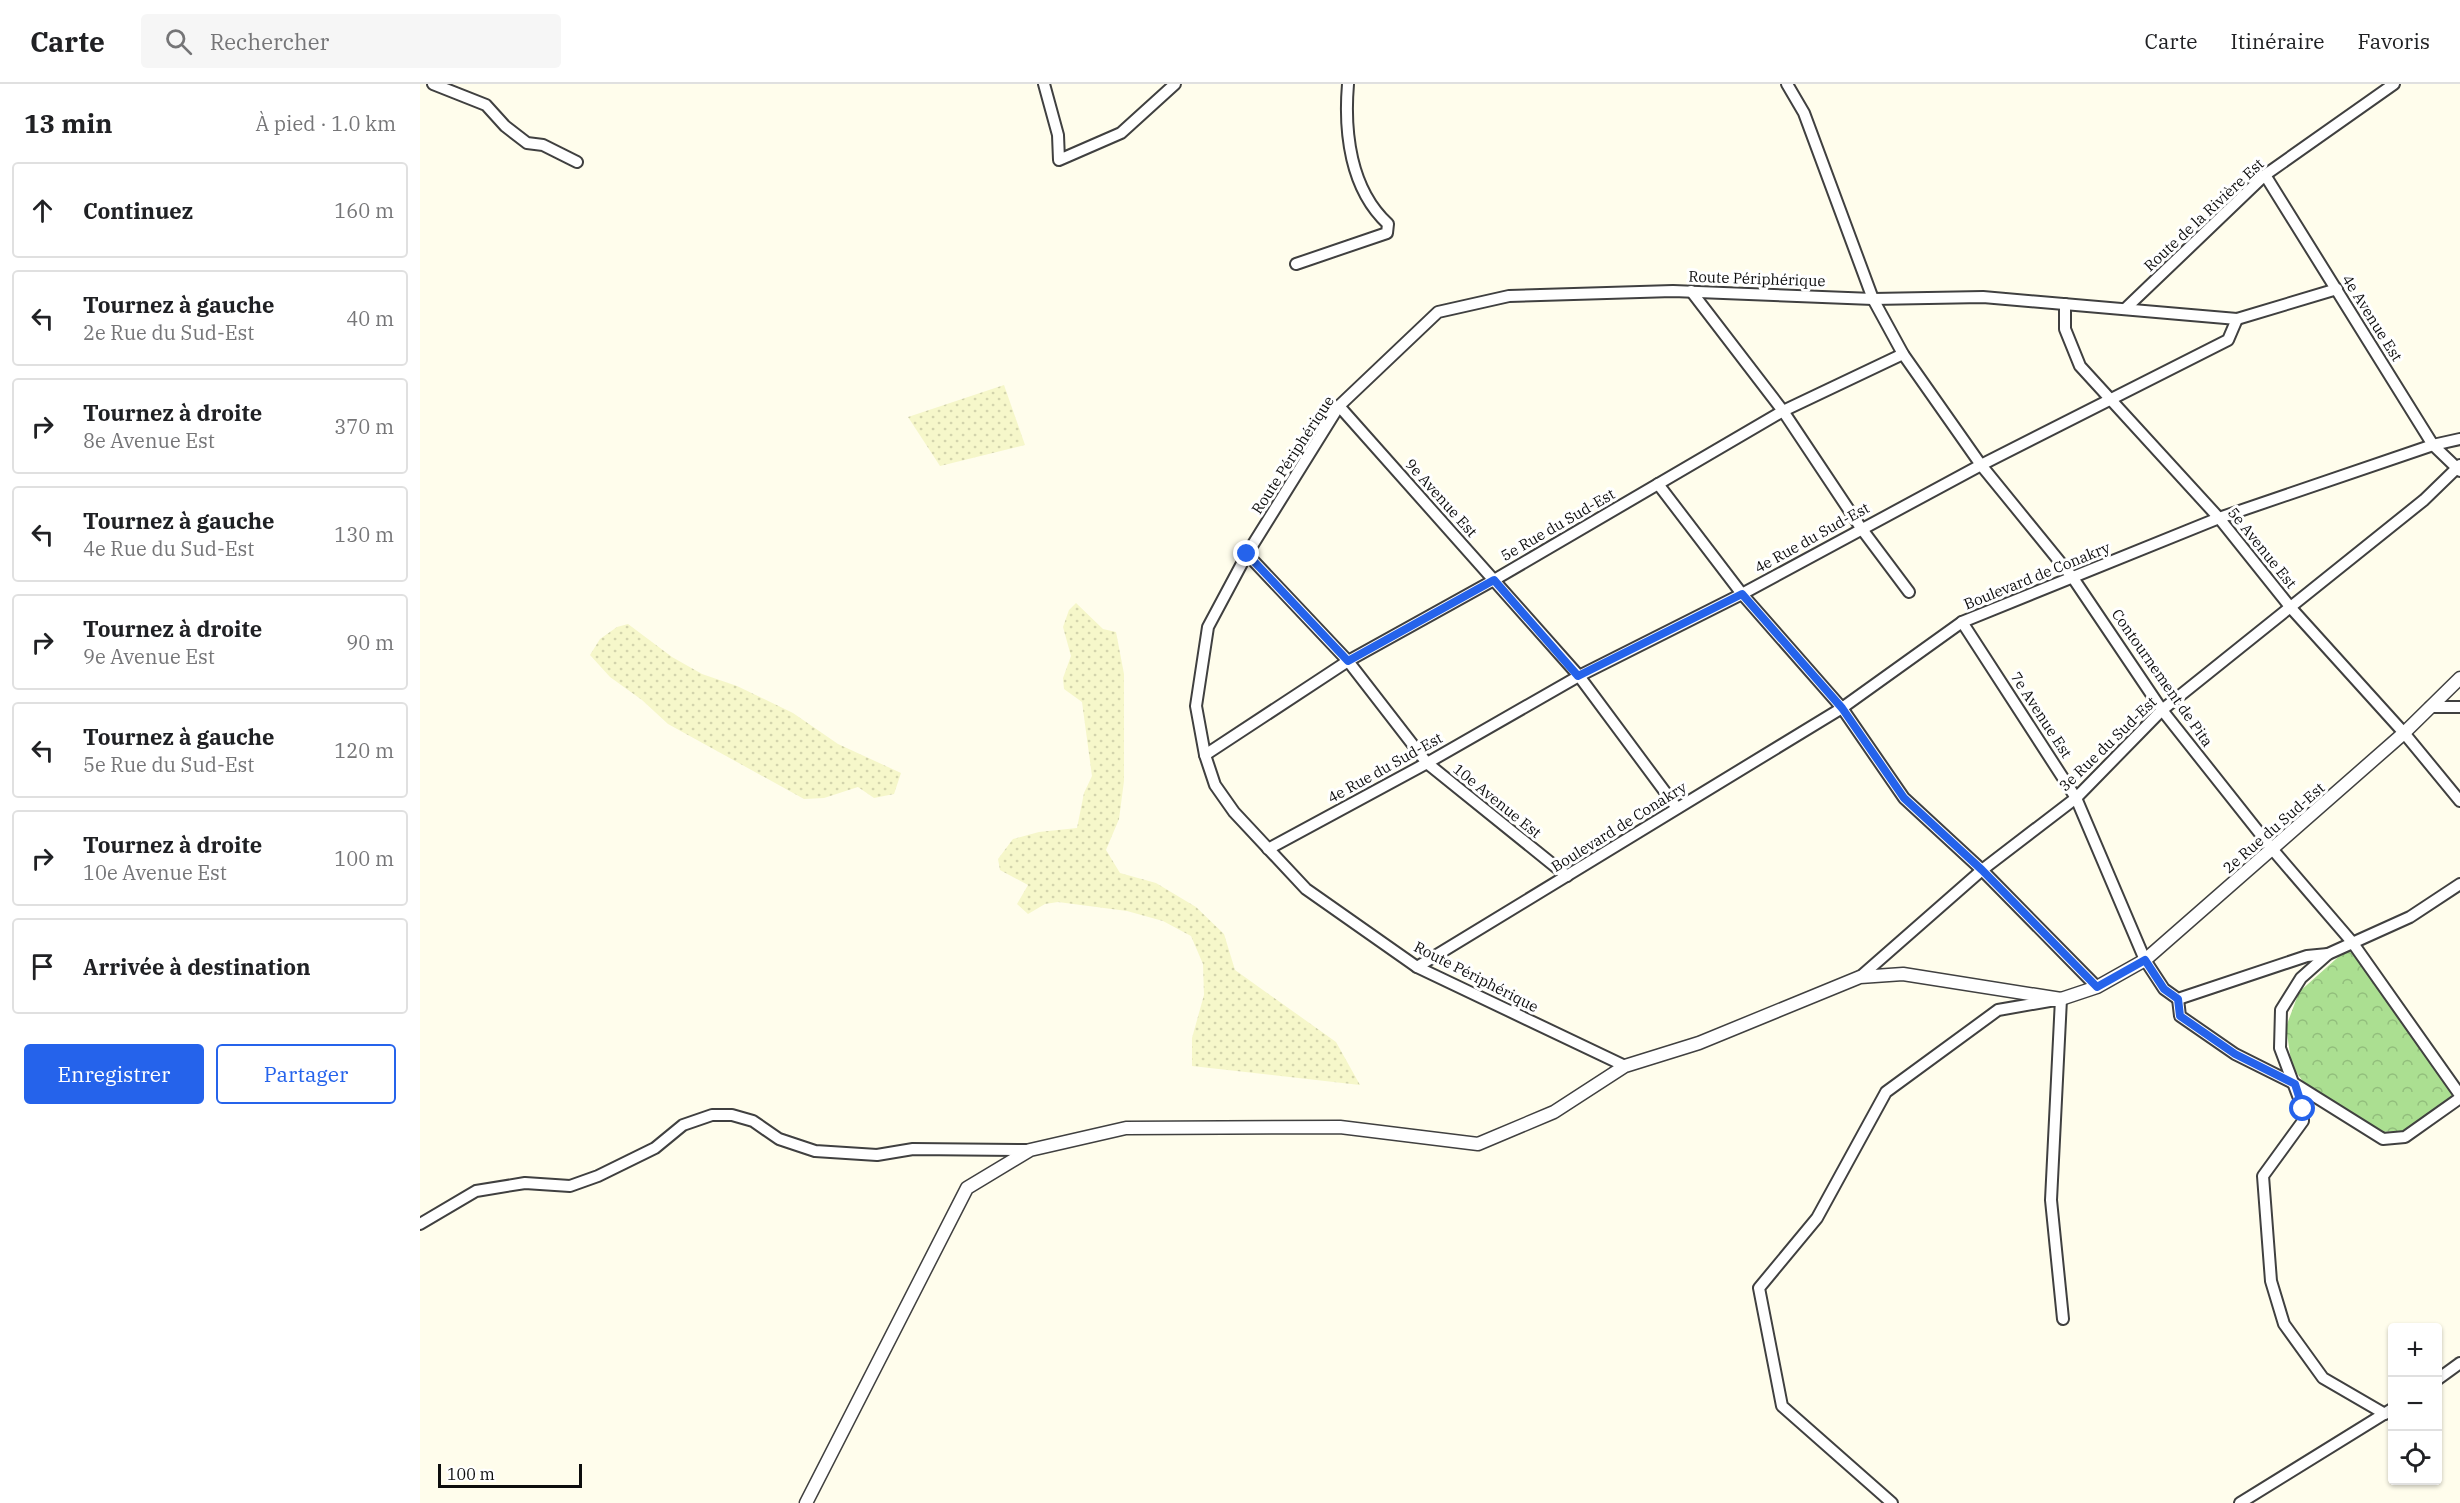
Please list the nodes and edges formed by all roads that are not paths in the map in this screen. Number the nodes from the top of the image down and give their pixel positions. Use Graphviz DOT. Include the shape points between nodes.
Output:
graph roads {
  1 [pos="433,84"];
  2 [pos="1044,84"];
  3 [pos="1175,84"];
  4 [pos="1348,84"];
  5 [pos="1787,84"];
  6 [pos="2394,84"];
  7 [pos="577,162"];
  8 [pos="2265,175"];
  9 [pos="1296,264"];
  10 [pos="2337,289"];
  11 [pos="1691,291"];
  12 [pos="1873,299"];
  13 [pos="2065,304"];
  14 [pos="2125,309"];
  15 [pos="2237,319"];
  16 [pos="1903,354"];
  17 [pos="2112,400"];
  18 [pos="1339,406"];
  19 [pos="1783,411"];
  20 [pos="2460,439"];
  21 [pos="2433,445"];
  22 [pos="1981,465"];
  23 [pos="2459,468"];
  24 [pos="1658,484"];
  25 [pos="2219,518"];
  26 [pos="1861,528"];
  27 [pos="1247,554"];
  28 [pos="2073,578"];
  29 [pos="1494,580"];
  30 [pos="1909,592"];
  31 [pos="1742,594"];
  32 [pos="2291,608"];
  33 [pos="1962,622"];
  34 [pos="1348,661"];
  35 [pos="1578,676"];
  36 [pos="2460,678"];
  37 [pos="2430,707"];
  38 [pos="2460,707"];
  39 [pos="1842,708"];
  40 [pos="2162,710"];
  41 [pos="2404,733"];
  42 [pos="1205,755"];
  43 [pos="1427,763"];
  44 [pos="2076,798"];
  45 [pos="2460,801"];
  46 [pos="1677,808"];
  47 [pos="1268,849"];
  48 [pos="2273,850"];
  49 [pos="1982,870"];
  50 [pos="1568,876"];
  51 [pos="2460,884"];
  52 [pos="2352,942"];
  53 [pos="2328,954"];
  54 [pos="2145,960"];
  55 [pos="1416,967"];
  56 [pos="1860,977"];
  57 [pos="2097,987"];
  58 [pos="2061,999"];
  59 [pos="2178,999"];
  60 [pos="1625,1066"];
  61 [pos="2295,1084"];
  62 [pos="2460,1096"];
  63 [pos="1030,1150"];
  64 [pos="420,1224"];
  65 [pos="2063,1319"];
  66 [pos="2460,1364"];
  67 [pos="2441,1377"];
  68 [pos="2388,1411"];
  69 [pos="2388,1413"];
  70 [pos="806,1503"];
  71 [pos="1892,1503"];
  72 [pos="2240,1503"];
  1 -- 7 [label="street" via="486,105 527,143 543,145"];
  2 -- 3 [label="street" via="1058,135 1059,160 1121,133"];
  4 -- 9 [label="street" via="1345,119 1353,159 1378,215 1388,224 1387,233"];
  5 -- 12 [label="street, Contournement de Pita" via="1804,113"];
  6 -- 8 [label="street, Route de la Rivière Est"];
  8 -- 10 [label="street, 4e Avenue Est"];
  8 -- 14 [label="street, Route de la Rivière Est"];
  10 -- 15 [label="street, Route Périphérique"];
  10 -- 21 [label="street, 4e Avenue Est"];
  11 -- 12 [label="street, Route Périphérique"];
  11 -- 18 [label="street, Route Périphérique" via="1509,296 1438,312"];
  11 -- 19 [label="street"];
  12 -- 13 [label="street, Route Périphérique" via="1983,297"];
  12 -- 16 [label="street, Contournement de Pita"];
  13 -- 14 [label="street, Route Périphérique"];
  13 -- 17 [label="street, 5e Avenue Est" via="2065,329 2080,366"];
  14 -- 15 [label="street, Route Périphérique"];
  15 -- 17 [label="street, 4e Rue du Sud-Est" via="2228,340"];
  16 -- 19 [label="street, 5e Rue du Sud-Est"];
  16 -- 22 [label="street, Contournement de Pita"];
  17 -- 22 [label="street, 4e Rue du Sud-Est"];
  17 -- 25 [label="street, 5e Avenue Est"];
  18 -- 27 [label="street, Route Périphérique"];
  18 -- 29 [label="street, 9e Avenue Est"];
  19 -- 24 [label="street, 5e Rue du Sud-Est"];
  19 -- 26 [label="street"];
  20 -- 21 [label="street, Boulevard de Conakry"];
  21 -- 23 [label="street, 4e Avenue Est"];
  21 -- 25 [label="street, Boulevard de Conakry"];
  22 -- 26 [label="street, 4e Rue du Sud-Est"];
  22 -- 28 [label="street, Contournement de Pita"];
  23 -- 32 [label="street, 3e Rue du Sud-Est"];
  24 -- 29 [label="street, 5e Rue du Sud-Est"];
  24 -- 31 [label="street"];
  25 -- 28 [label="street, Boulevard de Conakry"];
  25 -- 32 [label="street, 5e Avenue Est"];
  26 -- 30 [label="street"];
  26 -- 31 [label="street, 4e Rue du Sud-Est"];
  27 -- 34 [label="street, 10e Avenue Est"];
  27 -- 42 [label="street, Route Périphérique" via="1208,627 1196,706"];
  28 -- 33 [label="street, Boulevard de Conakry"];
  28 -- 40 [label="street, Contournement de Pita"];
  29 -- 34 [label="street, 5e Rue du Sud-Est"];
  29 -- 35 [label="street, 9e Avenue Est"];
  31 -- 35 [label="street, 4e Rue du Sud-Est"];
  31 -- 39 [label="street"];
  32 -- 40 [label="street, 3e Rue du Sud-Est"];
  32 -- 41 [label="street, 5e Avenue Est"];
  33 -- 39 [label="street, Boulevard de Conakry"];
  33 -- 44 [label="street, 7e Avenue Est"];
  34 -- 42 [label="street, 5e Rue du Sud-Est"];
  34 -- 43 [label="street, 10e Avenue Est"];
  35 -- 43 [label="street, 4e Rue du Sud-Est"];
  35 -- 46 [label="street, 9e Avenue Est"];
  36 -- 37 [label="street, 2e Rue du Sud-Est"];
  37 -- 38 [label="street"];
  37 -- 41 [label="street, 2e Rue du Sud-Est"];
  39 -- 46 [label="street, Boulevard de Conakry"];
  39 -- 49 [label="street" via="1904,798"];
  40 -- 44 [label="street, 3e Rue du Sud-Est"];
  40 -- 48 [label="street, Contournement de Pita"];
  41 -- 45 [label="street, 5e Avenue Est"];
  41 -- 48 [label="street, 2e Rue du Sud-Est"];
  42 -- 47 [label="street, Route Périphérique" via="1215,785"];
  43 -- 47 [label="street, 4e Rue du Sud-Est"];
  43 -- 50 [label="street, 10e Avenue Est"];
  44 -- 49 [label="street, 3e Rue du Sud-Est"];
  44 -- 54 [label="street, 7e Avenue Est"];
  46 -- 50 [label="street, Boulevard de Conakry"];
  47 -- 55 [label="street, Route Périphérique" via="1306,889"];
  48 -- 52 [label="street, Contournement de Pita"];
  48 -- 54 [label="street, 2e Rue du Sud-Est"];
  49 -- 56 [label="street, 3e Rue du Sud-Est"];
  49 -- 57 [label="street"];
  50 -- 55 [label="street, Boulevard de Conakry"];
  51 -- 52 [label="street" via="2410,917"];
  52 -- 53 [label="street"];
  52 -- 62 [label="street, Contournement de Pita"];
  53 -- 59 [label="street" via="2307,956"];
  53 -- 61 [label="street" via="2301,978 2281,1010 2280,1048"];
  54 -- 57 [label="street, 2e Rue du Sud-Est"];
  54 -- 59 [label="street, 7e Avenue Est" via="2164,989"];
  55 -- 60 [label="street, Route Périphérique"];
  56 -- 58 [label="street" via="1903,974"];
  56 -- 60 [label="street" via="1699,1043"];
  57 -- 58 [label="street, 2e Rue du Sud-Est"];
  58 -- 65 [label="street" via="2051,1200"];
  58 -- 71 [label="street" via="1998,1010 1886,1092 1817,1218 1759,1288 1782,1406"];
  59 -- 61 [label="street, 7e Avenue Est" via="2180,1016 2235,1054"];
  60 -- 63 [label="street" via="1554,1112 1478,1144 1340,1127 1126,1128"];
  61 -- 62 [label="street, 7e Avenue Est" via="2383,1138 2405,1137"];
  61 -- 68 [label="street" via="2303,1121 2263,1176 2271,1281 2284,1324 2323,1378"];
  63 -- 64 [label="street" via="913,1149 877,1155 815,1151 779,1139 753,1121 711,1115 683,1125 655,1148 598,1176 570,1186 525,1183 476,1191"];
  63 -- 70 [label="street" via="967,1188"];
  66 -- 67 [label="street"];
  69 -- 72 [label="street"];
}
